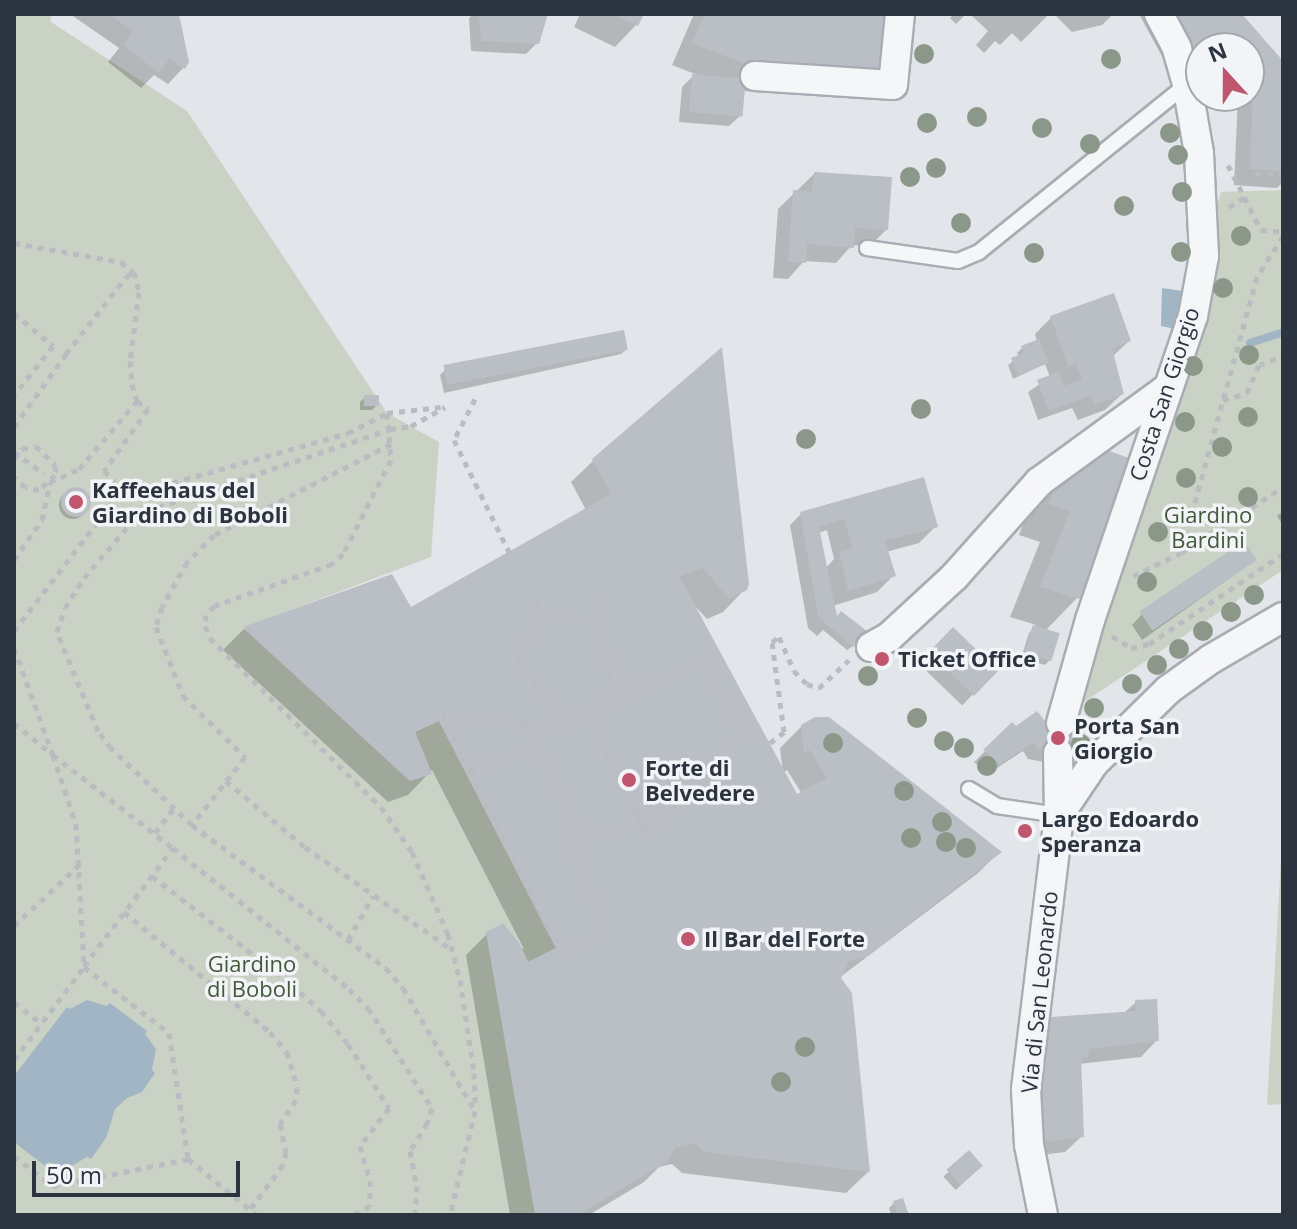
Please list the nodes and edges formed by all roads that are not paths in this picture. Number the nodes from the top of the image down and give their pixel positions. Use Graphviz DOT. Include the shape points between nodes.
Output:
graph roads {
  1 [pos="900,14"];
  2 [pos="1159,14"];
  3 [pos="755,76"];
  4 [pos="1185,77"];
  5 [pos="1185,86"];
  6 [pos="1192,112"];
  7 [pos="867,248"];
  8 [pos="1165,390"];
  9 [pos="1283,617"];
  10 [pos="871,647"];
  11 [pos="1061,723"];
  12 [pos="1058,753"];
  13 [pos="969,789"];
  14 [pos="1059,815"];
  15 [pos="1043,1215"];
  1 -- 3 [label="street" via="898,86"];
  2 -- 4 [label="street, Costa San Giorgio"];
  5 -- 7 [label="lane" via="979,252 958,261"];
  6 -- 8 [label="street, Costa San Giorgio" via="1204,256 1193,316"];
  8 -- 10 [label="street" via="1039,482 955,576"];
  8 -- 11 [label="street, Costa San Giorgio"];
  9 -- 14 [label="street" via="1168,690 1094,763"];
  12 -- 14 [label="street"];
  13 -- 14 [label="lane" via="997,806"];
  14 -- 15 [label="street, Via di San Leonardo" via="1026,1089 1029,1145"];
}
